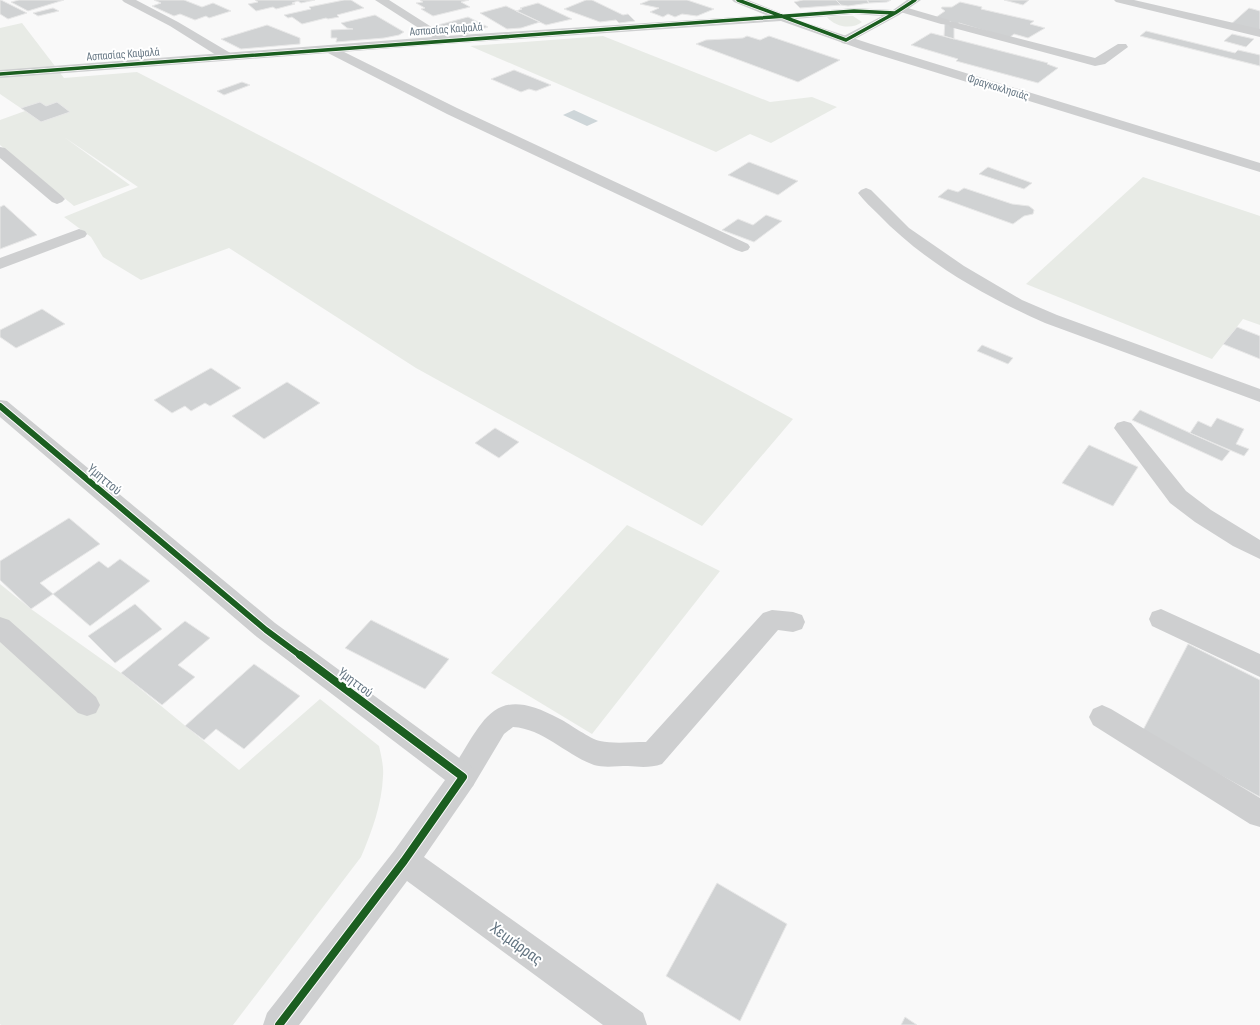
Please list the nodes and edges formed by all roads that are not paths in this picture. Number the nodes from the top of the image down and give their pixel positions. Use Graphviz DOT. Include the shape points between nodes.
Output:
graph roads {
  1 [pos="128,0"];
  2 [pos="381,0"];
  3 [pos="738,0"];
  4 [pos="915,0"];
  5 [pos="1120,0"];
  6 [pos="1179,2"];
  7 [pos="1162,10"];
  8 [pos="898,11"];
  9 [pos="783,17"];
  10 [pos="1260,33"];
  11 [pos="446,40"];
  12 [pos="846,40"];
  13 [pos="1122,47"];
  14 [pos="330,49"];
  15 [pos="228,57"];
  16 [pos="0,74"];
  17 [pos="0,151"];
  18 [pos="1260,168"];
  19 [pos="866,193"];
  20 [pos="57,199"];
  21 [pos="79,234"];
  22 [pos="742,247"];
  23 [pos="0,264"];
  24 [pos="1260,396"];
  25 [pos="0,406"];
  26 [pos="1124,428"];
  27 [pos="1260,550"];
  28 [pos="1161,619"];
  29 [pos="793,622"];
  30 [pos="0,627"];
  31 [pos="1260,666"];
  32 [pos="88,705"];
  33 [pos="1102,717"];
  34 [pos="463,777"];
  35 [pos="1260,814"];
  36 [pos="404,861"];
  37 [pos="279,1025"];
  38 [pos="631,1025"];
  1 -- 15 [label="street"];
  2 -- 11 [label="street"];
  3 -- 9 [label="street, Φραγκοκλησιάς"];
  4 -- 8 [label="street"];
  5 -- 7 [label="street"];
  6 -- 7 [label="street"];
  7 -- 10 [label="street"];
  8 -- 9 [label="street, Ασπασίας Καψαλά" via="854,11"];
  8 -- 12 [label="street"];
  8 -- 13 [label="street, Ασπασίας Καψαλά" via="1095,62 1101,61"];
  9 -- 11 [label="street, Ασπασίας Καψαλά"];
  9 -- 12 [label="street, Φραγκοκλησιάς"];
  11 -- 14 [label="street, Ασπασίας Καψαλά"];
  12 -- 18 [label="street, Φραγκοκλησιάς"];
  14 -- 15 [label="street, Ασπασίας Καψαλά"];
  14 -- 22 [label="street" via="452,111"];
  15 -- 16 [label="street, Ασπασίας Καψαλά"];
  17 -- 20 [label="street"];
  19 -- 24 [label="street" via="903,231 958,270 1016,304"];
  21 -- 23 [label="street"];
  25 -- 34 [label="street, Υμηττού" via="266,630"];
  26 -- 27 [label="street" via="1178,497"];
  28 -- 31 [label="street"];
  29 -- 34 [label="street" via="772,620 652,755 596,753 548,726 524,716 513,715 505,717 495,726"];
  30 -- 32 [label="street"];
  33 -- 35 [label="street"];
  34 -- 36 [label="street"];
  36 -- 37 [label="street"];
  36 -- 38 [label="street, Χειμάρρας"];
}
